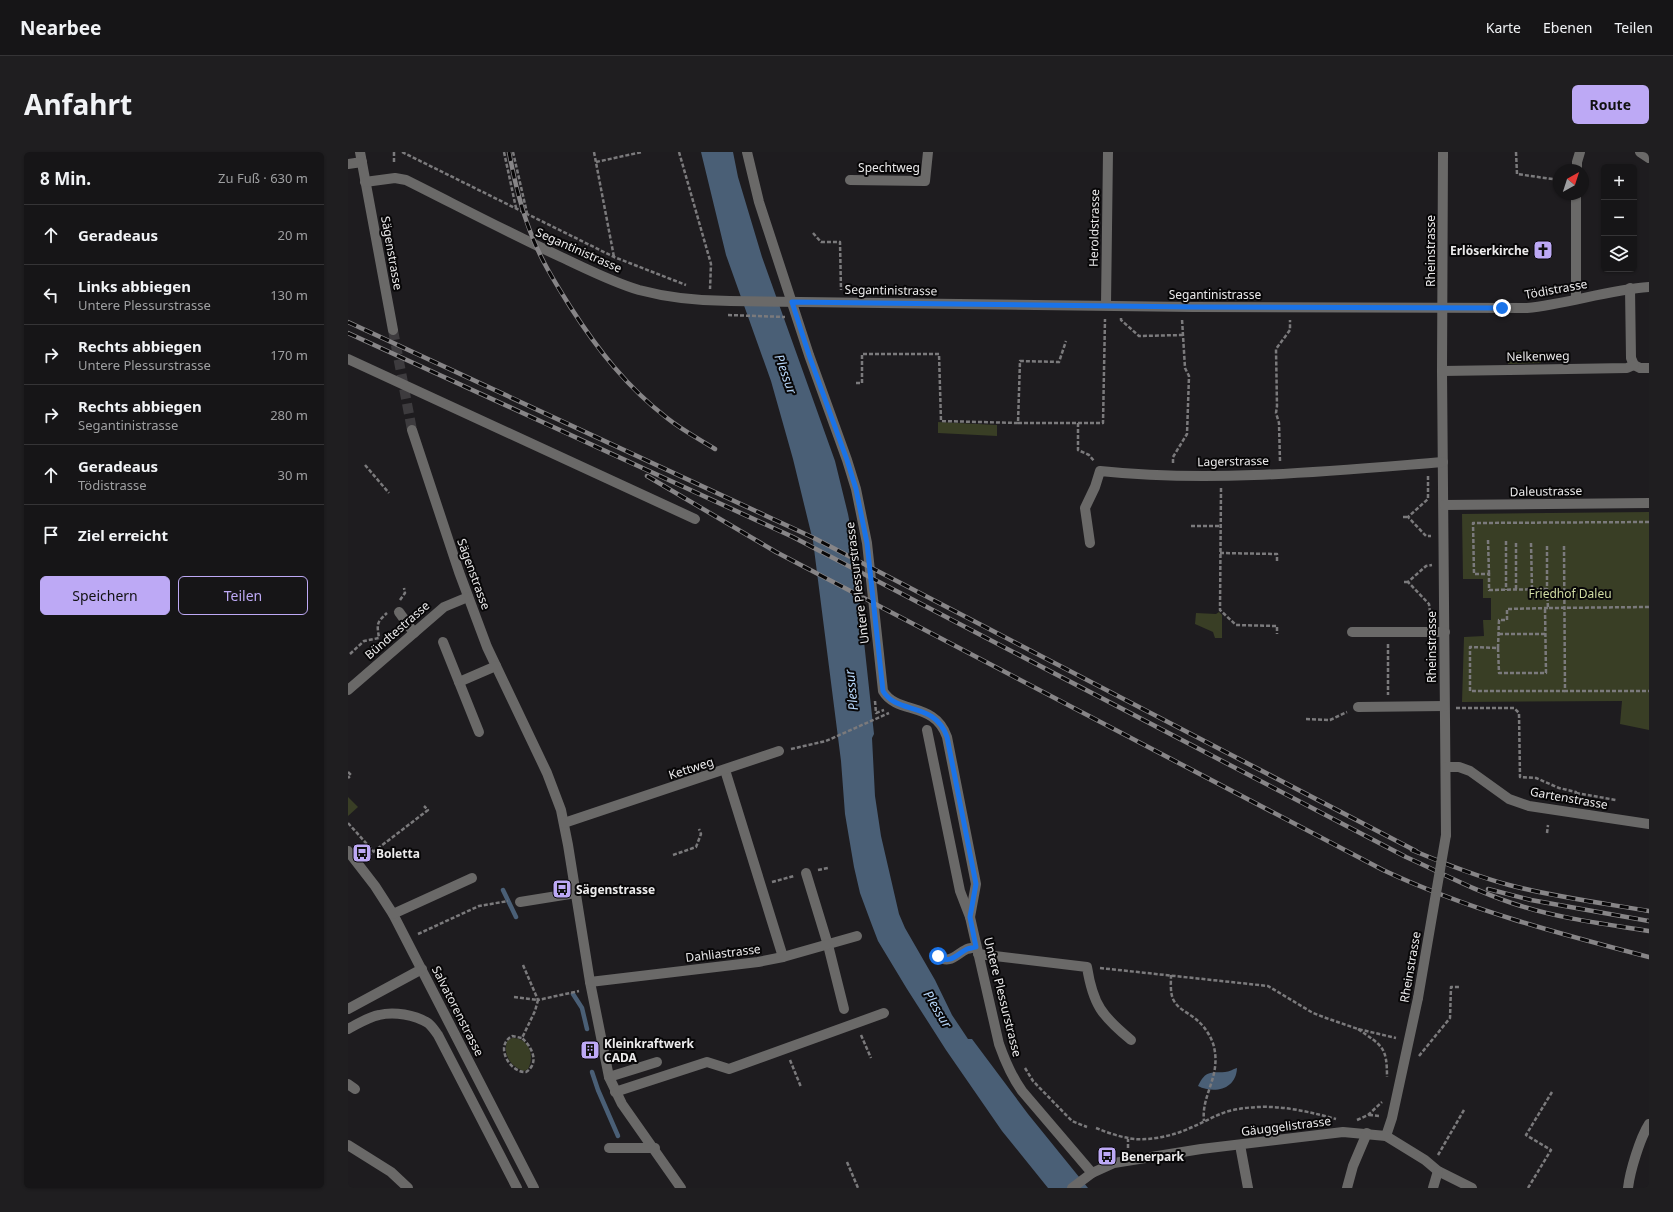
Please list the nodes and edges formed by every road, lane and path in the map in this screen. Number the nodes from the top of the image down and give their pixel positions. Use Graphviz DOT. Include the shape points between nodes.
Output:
graph roads {
  1 [pos="394,152"];
  2 [pos="402,152"];
  3 [pos="504,152"];
  4 [pos="513,152"];
  5 [pos="594,152"];
  6 [pos="642,152"];
  7 [pos="679,152"];
  8 [pos="747,152"];
  9 [pos="928,152"];
  10 [pos="1108,152"];
  11 [pos="1443,152"];
  12 [pos="1516,152"];
  13 [pos="1580,152"];
  14 [pos="1640,152"];
  15 [pos="361,157"];
  16 [pos="1649,158"];
  17 [pos="596,162"];
  18 [pos="394,163"];
  19 [pos="348,164"];
  20 [pos="1578,164"];
  21 [pos="1553,179"];
  22 [pos="850,180"];
  23 [pos="365,182"];
  24 [pos="1576,200"];
  25 [pos="517,208"];
  26 [pos="528,214"];
  27 [pos="813,233"];
  28 [pos="614,257"];
  29 [pos="1649,287"];
  30 [pos="693,288"];
  31 [pos="1630,288"];
  32 [pos="841,296"];
  33 [pos="1576,299"];
  34 [pos="711,301"];
  35 [pos="788,302"];
  36 [pos="1106,305"];
  37 [pos="1182,307"];
  38 [pos="1289,308"];
  39 [pos="1443,308"];
  40 [pos="1121,315"];
  41 [pos="742,316"];
  42 [pos="786,317"];
  43 [pos="393,330"];
  44 [pos="1183,335"];
  45 [pos="1066,341"];
  46 [pos="348,359"];
  47 [pos="1634,365"];
  48 [pos="1649,368"];
  49 [pos="1442,371"];
  50 [pos="856,383"];
  51 [pos="1018,423"];
  52 [pos="1078,423"];
  53 [pos="412,430"];
  54 [pos="1443,462"];
  55 [pos="1428,463"];
  56 [pos="365,465"];
  57 [pos="1100,471"];
  58 [pos="1281,474"];
  59 [pos="1172,475"];
  60 [pos="1221,475"];
  61 [pos="388,493"];
  62 [pos="1649,503"];
  63 [pos="1444,505"];
  64 [pos="1403,517"];
  65 [pos="1408,517"];
  66 [pos="695,519"];
  67 [pos="1649,522"];
  68 [pos="1191,526"];
  69 [pos="1220,526"];
  70 [pos="1444,536"];
  71 [pos="1488,540"];
  72 [pos="1506,541"];
  73 [pos="1516,542"];
  74 [pos="1531,543"];
  75 [pos="1090,544"];
  76 [pos="1547,546"];
  77 [pos="1564,546"];
  78 [pos="1220,553"];
  79 [pos="1277,562"];
  80 [pos="1444,564"];
  81 [pos="1489,574"];
  82 [pos="1404,582"];
  83 [pos="1408,582"];
  84 [pos="404,588"];
  85 [pos="1516,589"];
  86 [pos="1532,589"];
  87 [pos="1548,589"];
  88 [pos="1506,590"];
  89 [pos="468,597"];
  90 [pos="1649,607"];
  91 [pos="398,608"];
  92 [pos="1546,608"];
  93 [pos="1565,608"];
  94 [pos="389,612"];
  95 [pos="1352,632"];
  96 [pos="1388,632"];
  97 [pos="1431,632"];
  98 [pos="1445,632"];
  99 [pos="414,633"];
  100 [pos="1277,634"];
  101 [pos="1499,634"];
  102 [pos="1546,634"];
  103 [pos="380,638"];
  104 [pos="443,642"];
  105 [pos="383,643"];
  106 [pos="1498,648"];
  107 [pos="350,654"];
  108 [pos="496,666"];
  109 [pos="459,682"];
  110 [pos="348,690"];
  111 [pos="1565,691"];
  112 [pos="1649,691"];
  113 [pos="874,696"];
  114 [pos="1388,706"];
  115 [pos="1444,706"];
  116 [pos="1358,707"];
  117 [pos="1456,708"];
  118 [pos="885,710"];
  119 [pos="886,714"];
  120 [pos="1306,719"];
  121 [pos="927,730"];
  122 [pos="479,732"];
  123 [pos="779,751"];
  124 [pos="1446,766"];
  125 [pos="725,770"];
  126 [pos="348,772"];
  127 [pos="348,778"];
  128 [pos="1576,793"];
  129 [pos="1616,800"];
  130 [pos="1574,803"];
  131 [pos="424,806"];
  132 [pos="348,823"];
  133 [pos="564,823"];
  134 [pos="1649,824"];
  135 [pos="1548,825"];
  136 [pos="699,830"];
  137 [pos="1547,833"];
  138 [pos="348,851"];
  139 [pos="374,852"];
  140 [pos="673,855"];
  141 [pos="358,863"];
  142 [pos="806,873"];
  143 [pos="472,878"];
  144 [pos="576,893"];
  145 [pos="505,901"];
  146 [pos="520,902"];
  147 [pos="392,914"];
  148 [pos="970,917"];
  149 [pos="418,934"];
  150 [pos="857,936"];
  151 [pos="828,945"];
  152 [pos="977,950"];
  153 [pos="938,956"];
  154 [pos="783,957"];
  155 [pos="523,966"];
  156 [pos="1087,967"];
  157 [pos="422,969"];
  158 [pos="1171,975"];
  159 [pos="591,985"];
  160 [pos="1459,987"];
  161 [pos="514,998"];
  162 [pos="538,1000"];
  163 [pos="348,1009"];
  164 [pos="844,1009"];
  165 [pos="884,1013"];
  166 [pos="856,1024"];
  167 [pos="348,1029"];
  168 [pos="1358,1029"];
  169 [pos="522,1038"];
  170 [pos="1400,1039"];
  171 [pos="1131,1040"];
  172 [pos="786,1049"];
  173 [pos="871,1058"];
  174 [pos="1416,1058"];
  175 [pos="657,1062"];
  176 [pos="1024,1068"];
  177 [pos="609,1077"];
  178 [pos="1386,1080"];
  179 [pos="801,1087"];
  180 [pos="615,1092"];
  181 [pos="1552,1092"];
  182 [pos="1382,1101"];
  183 [pos="1464,1110"];
  184 [pos="1368,1115"];
  185 [pos="1380,1116"];
  186 [pos="1338,1119"];
  187 [pos="1351,1120"];
  188 [pos="1204,1121"];
  189 [pos="1649,1124"];
  190 [pos="1087,1127"];
  191 [pos="1096,1128"];
  192 [pos="1367,1133"];
  193 [pos="1386,1136"];
  194 [pos="1646,1137"];
  195 [pos="348,1145"];
  196 [pos="1240,1145"];
  197 [pos="609,1148"];
  198 [pos="655,1148"];
  199 [pos="1436,1158"];
  200 [pos="847,1162"];
  201 [pos="1438,1171"];
  202 [pos="1089,1175"];
  203 [pos="408,1188"];
  204 [pos="517,1188"];
  205 [pos="534,1188"];
  206 [pos="681,1188"];
  207 [pos="858,1188"];
  208 [pos="1072,1188"];
  209 [pos="1248,1188"];
  210 [pos="1347,1188"];
  211 [pos="1433,1188"];
  212 [pos="1472,1188"];
  213 [pos="1528,1188"];
  214 [pos="1628,1188"];
  1 -- 18 [label="path"];
  2 -- 25 [label="path"];
  3 -- 25 [label="path"];
  4 -- 26 [label="path"];
  5 -- 17 [label="path"];
  6 -- 17 [label="path"];
  7 -- 34 [label="path" via="711,264"];
  8 -- 35 [label="street, Untere Plessurstrasse"];
  9 -- 22 [label="street, Spechtweg" via="925,182"];
  10 -- 36 [label="street, Heroldstrasse"];
  11 -- 39 [label="street, Rheinstrasse"];
  12 -- 21 [label="path" via="1517,174"];
  13 -- 20 [label="street"];
  14 -- 16 [label="street"];
  15 -- 19 [label="street"];
  15 -- 23 [label="street, Sägenstrasse"];
  17 -- 28 [label="path"];
  23 -- 34 [label="street, Segantinistrasse" via="395,178 406,180 607,278 639,290 666,296"];
  23 -- 43 [label="street, Sägenstrasse"];
  24 -- 33 [label="street"];
  25 -- 26 [label="path"];
  26 -- 28 [label="path"];
  27 -- 32 [label="path" via="821,242 840,242"];
  28 -- 30 [label="path"];
  29 -- 31 [label="street, Tödistrasse"];
  31 -- 33 [label="street, Tödistrasse"];
  31 -- 47 [label="street" via="1631,358"];
  33 -- 39 [label="street, Tödistrasse" via="1552,306 1527,308"];
  34 -- 35 [label="street, Segantinistrasse"];
  35 -- 36 [label="street, Segantinistrasse"];
  35 -- 148 [label="street, Untere Plessurstrasse" via="847,460 862,516 883,691 894,701 935,718 945,730 976,884"];
  36 -- 37 [label="street, Segantinistrasse"];
  36 -- 52 [label="path" via="1103,423"];
  37 -- 38 [label="street, Segantinistrasse"];
  37 -- 44 [label="path"];
  38 -- 39 [label="street, Segantinistrasse"];
  38 -- 58 [label="path" via="1290,330 1276,349 1276,413 1279,423"];
  39 -- 49 [label="street, Rheinstrasse"];
  40 -- 44 [label="path" via="1121,320 1139,336"];
  41 -- 42 [label="path"];
  44 -- 59 [label="path" via="1185,368 1189,376 1187,434 1173,457"];
  45 -- 51 [label="path" via="1059,362 1020,361"];
  46 -- 66 [label="street"];
  47 -- 48 [label="street, Nelkenweg"];
  47 -- 49 [label="street, Nelkenweg" via="1627,368"];
  49 -- 54 [label="street, Rheinstrasse"];
  50 -- 51 [label="path" via="862,383 862,354 939,354 941,421"];
  51 -- 52 [label="path"];
  52 -- 57 [label="path" via="1078,450 1089,455"];
  53 -- 89 [label="street, Sägenstrasse"];
  54 -- 55 [label="street, Lagerstrasse"];
  54 -- 63 [label="street, Rheinstrasse"];
  55 -- 58 [label="street, Lagerstrasse"];
  55 -- 65 [label="path" via="1428,499"];
  56 -- 61 [label="path"];
  57 -- 59 [label="street, Lagerstrasse"];
  57 -- 75 [label="street" via="1084,508"];
  58 -- 60 [label="street, Lagerstrasse"];
  59 -- 60 [label="street, Lagerstrasse"];
  60 -- 69 [label="path"];
  62 -- 63 [label="street, Daleustrasse"];
  63 -- 70 [label="street, Rheinstrasse"];
  64 -- 65 [label="path"];
  65 -- 70 [label="path" via="1426,536"];
  67 -- 81 [label="path" via="1473,523 1474,574"];
  68 -- 69 [label="path"];
  69 -- 78 [label="path"];
  70 -- 80 [label="street, Rheinstrasse"];
  71 -- 81 [label="path"];
  72 -- 88 [label="path"];
  73 -- 85 [label="path"];
  74 -- 86 [label="path"];
  76 -- 87 [label="path"];
  77 -- 93 [label="path"];
  78 -- 79 [label="path" via="1277,554"];
  78 -- 100 [label="path" via="1220,610 1236,625 1277,626"];
  80 -- 83 [label="path" via="1426,566"];
  80 -- 98 [label="street, Rheinstrasse"];
  81 -- 88 [label="path" via="1489,590"];
  82 -- 83 [label="path"];
  83 -- 97 [label="path" via="1429,604"];
  84 -- 91 [label="path" via="405,593"];
  85 -- 86 [label="path"];
  85 -- 88 [label="path"];
  86 -- 87 [label="path"];
  87 -- 92 [label="path"];
  89 -- 99 [label="street, Bündtestrasse" via="444,607"];
  89 -- 108 [label="street, Sägenstrasse"];
  90 -- 93 [label="path"];
  91 -- 99 [label="street"];
  92 -- 93 [label="path"];
  92 -- 101 [label="path" via="1507,609 1507,620 1499,620"];
  92 -- 102 [label="path"];
  93 -- 111 [label="path"];
  94 -- 103 [label="path" via="377,624"];
  95 -- 96 [label="street"];
  96 -- 97 [label="street"];
  96 -- 114 [label="path"];
  97 -- 98 [label="street"];
  98 -- 115 [label="street, Rheinstrasse"];
  99 -- 110 [label="street, Bündtestrasse"];
  101 -- 102 [label="path"];
  101 -- 106 [label="path"];
  102 -- 106 [label="path" via="1546,673 1499,673"];
  103 -- 105 [label="path"];
  103 -- 107 [label="path" via="364,641"];
  104 -- 109 [label="street"];
  106 -- 111 [label="path" via="1470,647 1470,691"];
  108 -- 109 [label="street"];
  108 -- 133 [label="street, Sägenstrasse" via="557,796"];
  109 -- 122 [label="street"];
  111 -- 112 [label="path"];
  113 -- 118 [label="path" via="876,714"];
  114 -- 115 [label="street"];
  114 -- 116 [label="street"];
  115 -- 124 [label="street, Rheinstrasse"];
  116 -- 120 [label="path" via="1330,720"];
  117 -- 128 [label="path" via="1518,710 1520,777 1536,778"];
  119 -- 123 [label="path" via="826,741"];
  121 -- 148 [label="street, Untere Plessurstrasse" via="960,892"];
  123 -- 125 [label="street, Kettweg"];
  124 -- 134 [label="street, Gartenstrasse" via="1470,771 1509,799 1529,806"];
  124 -- 193 [label="street, Rheinstrasse, bridge" via="1446,835 1418,998"];
  125 -- 133 [label="street, Kettweg"];
  125 -- 154 [label="street"];
  126 -- 127 [label="path" via="351,775"];
  128 -- 129 [label="path"];
  128 -- 130 [label="path"];
  131 -- 139 [label="path" via="428,810"];
  132 -- 139 [label="path"];
  133 -- 144 [label="street, Sägenstrasse"];
  135 -- 137 [label="path"];
  136 -- 140 [label="path" via="701,834 696,847"];
  138 -- 141 [label="street, Salvatorenstrasse"];
  139 -- 141 [label="path"];
  141 -- 147 [label="street, Salvatorenstrasse"];
  142 -- 151 [label="street"];
  143 -- 147 [label="street"];
  144 -- 146 [label="street"];
  144 -- 159 [label="street, Sägenstrasse"];
  145 -- 149 [label="path" via="479,906"];
  147 -- 157 [label="street, Salvatorenstrasse"];
  148 -- 152 [label="street, Untere Plessurstrasse"];
  150 -- 151 [label="street, Dahliastrasse"];
  151 -- 154 [label="street, Dahliastrasse"];
  151 -- 164 [label="street"];
  152 -- 153 [label="street" via="966,950 951,959 944,960"];
  152 -- 156 [label="street"];
  152 -- 202 [label="street, Untere Plessurstrasse" via="999,1044 1015,1081"];
  154 -- 159 [label="street, Dahliastrasse"];
  155 -- 162 [label="path"];
  156 -- 158 [label="path"];
  156 -- 171 [label="street" via="1097,1006 1111,1024"];
  157 -- 163 [label="street"];
  157 -- 205 [label="street, Salvatorenstrasse"];
  158 -- 168 [label="path" via="1268,986 1313,1012"];
  158 -- 188 [label="path" via="1173,998 1178,1006 1198,1021 1214,1046 1215,1071 1203,1110"];
  159 -- 162 [label="path"];
  159 -- 177 [label="street, Sägenstrasse"];
  160 -- 174 [label="path" via="1451,987 1450,1018"];
  161 -- 162 [label="path"];
  162 -- 169 [label="path"];
  165 -- 166 [label="street"];
  166 -- 172 [label="street"];
  166 -- 173 [label="path"];
  167 -- 204 [label="street" via="380,1014 400,1014 429,1024 438,1035"];
  168 -- 170 [label="path"];
  168 -- 178 [label="path" via="1383,1048 1387,1060"];
  169 -- 169 [label="path" via="508,1038 505,1041 504,1052 513,1068 526,1072 533,1066 534,1060 532,1049"];
  172 -- 179 [label="path"];
  172 -- 180 [label="street" via="729,1069 707,1062"];
  175 -- 177 [label="street"];
  176 -- 190 [label="path" via="1033,1081 1072,1121"];
  177 -- 180 [label="street, Sägenstrasse"];
  180 -- 198 [label="street, Sägenstrasse"];
  181 -- 213 [label="path" via="1526,1134 1551,1150"];
  182 -- 184 [label="path"];
  183 -- 199 [label="path"];
  184 -- 185 [label="path"];
  184 -- 187 [label="path"];
  186 -- 188 [label="path" via="1303,1110 1251,1107 1227,1112"];
  188 -- 191 [label="path" via="1177,1134 1159,1138 1128,1139"];
  189 -- 194 [label="street"];
  192 -- 193 [label="street, Gäuggelistrasse"];
  192 -- 196 [label="street, Gäuggelistrasse" via="1344,1132"];
  192 -- 210 [label="street"];
  193 -- 201 [label="street, Gäuggelistrasse"];
  194 -- 214 [label="street" via="1629,1178"];
  195 -- 203 [label="street" via="390,1172"];
  196 -- 202 [label="street, Gäuggelistrasse" via="1134,1159 1109,1165"];
  196 -- 209 [label="street"];
  197 -- 198 [label="street"];
  198 -- 206 [label="street, Sägenstrasse"];
  200 -- 207 [label="path"];
  201 -- 211 [label="street"];
  201 -- 212 [label="street, Gäuggelistrasse"];
  202 -- 208 [label="street, Gäuggelistrasse"];
}
